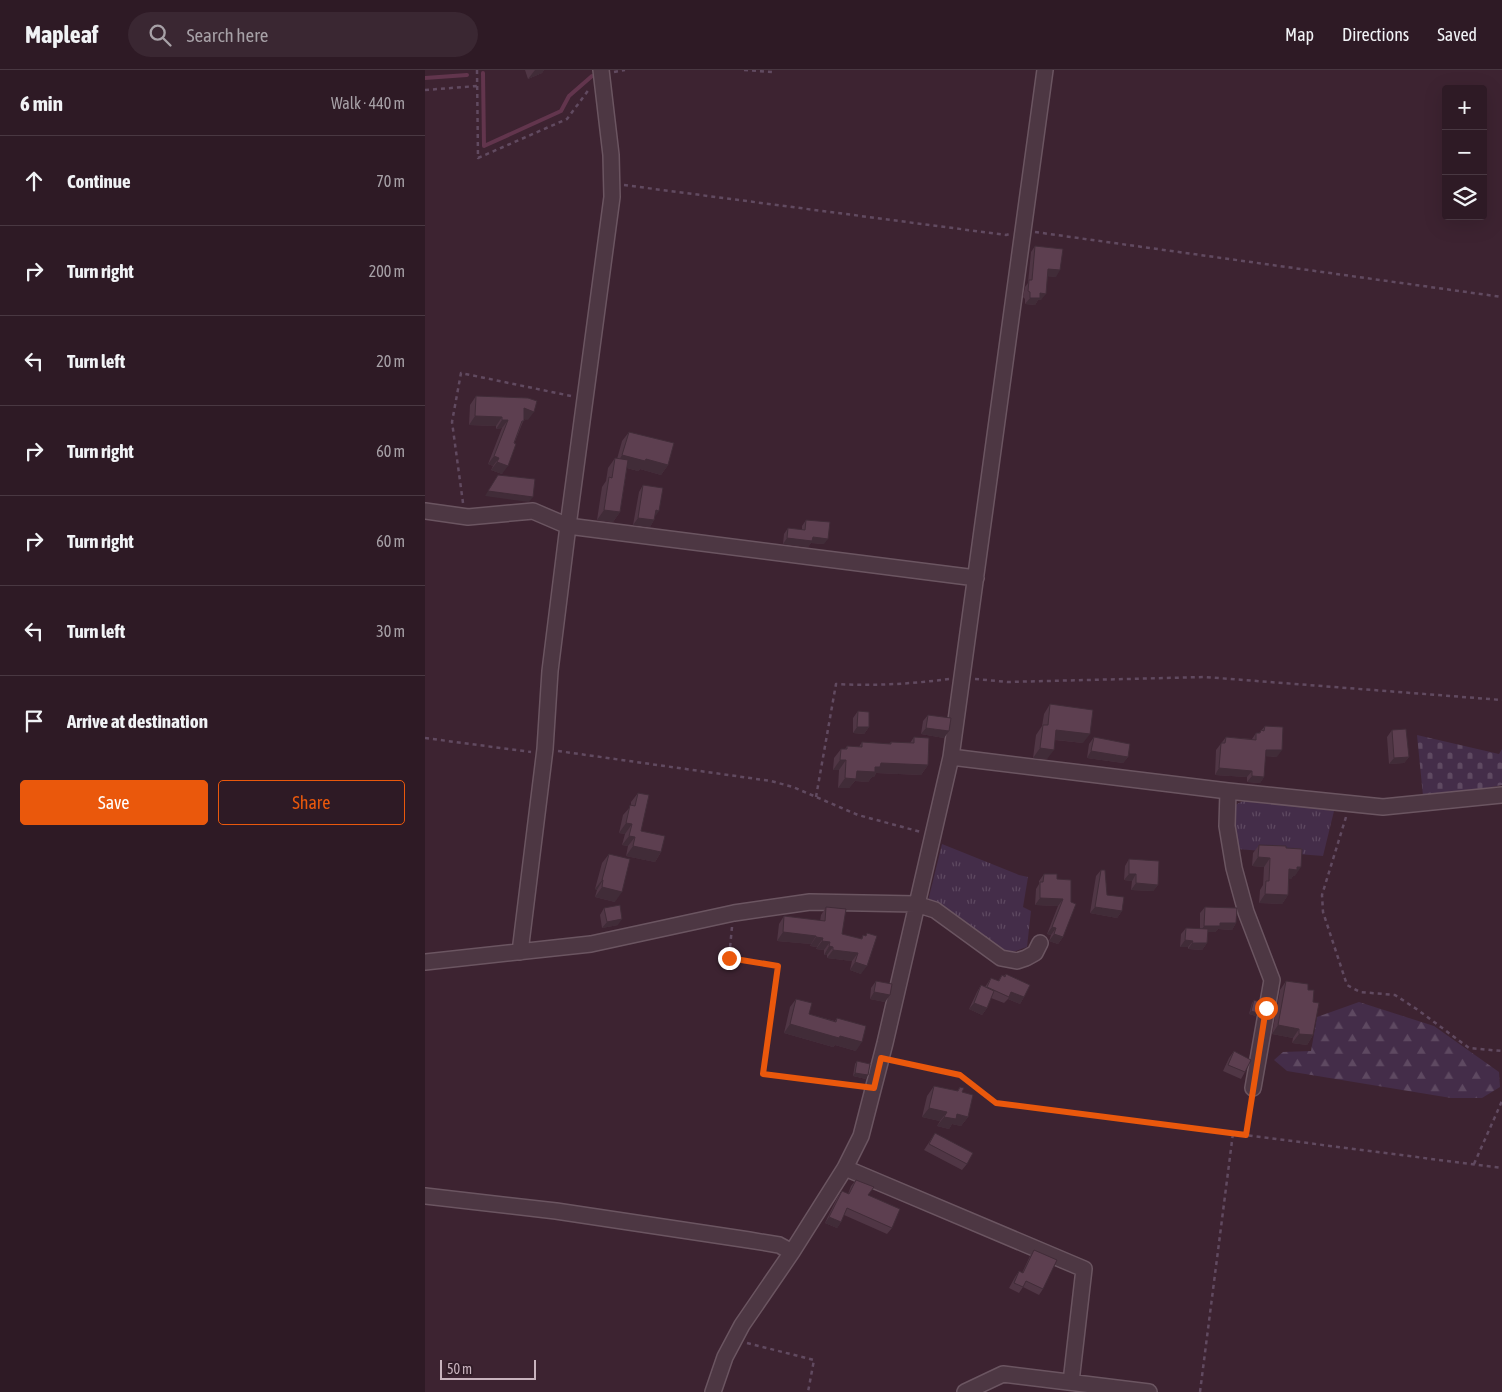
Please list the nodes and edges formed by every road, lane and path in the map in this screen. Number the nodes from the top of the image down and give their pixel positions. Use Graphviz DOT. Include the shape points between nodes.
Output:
graph roads {
  1 [pos="477,70"];
  2 [pos="744,70"];
  3 [pos="774,70"];
  4 [pos="1045,70"];
  5 [pos="601,73"];
  6 [pos="477,86"];
  7 [pos="425,90"];
  8 [pos="612,184"];
  9 [pos="1023,230"];
  10 [pos="1502,297"];
  11 [pos="585,398"];
  12 [pos="425,511"];
  13 [pos="464,516"];
  14 [pos="568,526"];
  15 [pos="976,578"];
  16 [pos="962,678"];
  17 [pos="1502,700"];
  18 [pos="425,738"];
  19 [pos="545,752"];
  20 [pos="951,757"];
  21 [pos="1228,791"];
  22 [pos="1502,795"];
  23 [pos="816,797"];
  24 [pos="1350,804"];
  25 [pos="932,835"];
  26 [pos="917,904"];
  27 [pos="734,913"];
  28 [pos="1040,943"];
  29 [pos="520,952"];
  30 [pos="425,962"];
  31 [pos="1502,1051"];
  32 [pos="881,1058"];
  33 [pos="874,1088"];
  34 [pos="1253,1088"];
  35 [pos="1502,1101"];
  36 [pos="1233,1133"];
  37 [pos="1246,1135"];
  38 [pos="1474,1164"];
  39 [pos="845,1168"];
  40 [pos="1502,1168"];
  41 [pos="425,1196"];
  42 [pos="792,1252"];
  43 [pos="734,1340"];
  44 [pos="1071,1382"];
  45 [pos="713,1392"];
  46 [pos="808,1392"];
  47 [pos="965,1392"];
  48 [pos="1149,1392"];
  49 [pos="1200,1392"];
  1 -- 6 [label="path"];
  2 -- 3 [label="path"];
  4 -- 9 [label="street"];
  5 -- 6 [label="path" via="567,119 478,158"];
  5 -- 8 [label="street"];
  6 -- 7 [label="path"];
  8 -- 9 [label="path" via="1005,235"];
  8 -- 11 [label="street" via="613,197"];
  9 -- 10 [label="path"];
  9 -- 15 [label="street"];
  11 -- 13 [label="path" via="461,373 452,422"];
  11 -- 14 [label="street"];
  12 -- 13 [label="street"];
  13 -- 14 [label="street" via="533,512"];
  14 -- 15 [label="street"];
  14 -- 19 [label="street" via="550,671"];
  15 -- 16 [label="street"];
  16 -- 17 [label="path" via="1008,682 1205,677"];
  16 -- 20 [label="street"];
  16 -- 23 [label="path" via="868,686 835,684"];
  18 -- 19 [label="path"];
  19 -- 23 [label="path" via="771,781"];
  19 -- 29 [label="street"];
  20 -- 21 [label="street"];
  20 -- 25 [label="street"];
  21 -- 24 [label="street"];
  21 -- 34 [label="street" via="1227,826 1234,868 1246,912 1272,980"];
  22 -- 24 [label="street" via="1383,807"];
  23 -- 25 [label="path" via="858,815"];
  24 -- 31 [label="path" via="1322,895 1323,912 1347,985 1360,992 1395,995 1469,1048"];
  25 -- 26 [label="street"];
  26 -- 27 [label="street" via="810,902"];
  26 -- 28 [label="street" via="935,910 1001,958 1017,961 1026,958 1035,954"];
  26 -- 32 [label="street"];
  27 -- 29 [label="street" via="591,944"];
  27 -- 33 [label="path" via="729,958 778,966 763,1074"];
  29 -- 30 [label="street"];
  32 -- 33 [label="street"];
  32 -- 36 [label="path" via="960,1075 996,1103"];
  33 -- 39 [label="street" via="861,1136"];
  34 -- 37 [label="path"];
  35 -- 38 [label="path"];
  36 -- 37 [label="path"];
  36 -- 49 [label="path"];
  37 -- 38 [label="path"];
  38 -- 40 [label="path"];
  39 -- 42 [label="street"];
  39 -- 44 [label="street" via="1084,1269"];
  41 -- 42 [label="street" via="556,1211 739,1238 779,1245"];
  42 -- 43 [label="street" via="741,1324"];
  43 -- 45 [label="street"];
  43 -- 46 [label="path" via="814,1360"];
  44 -- 47 [label="street" via="1003,1374"];
  44 -- 48 [label="street"];
}
